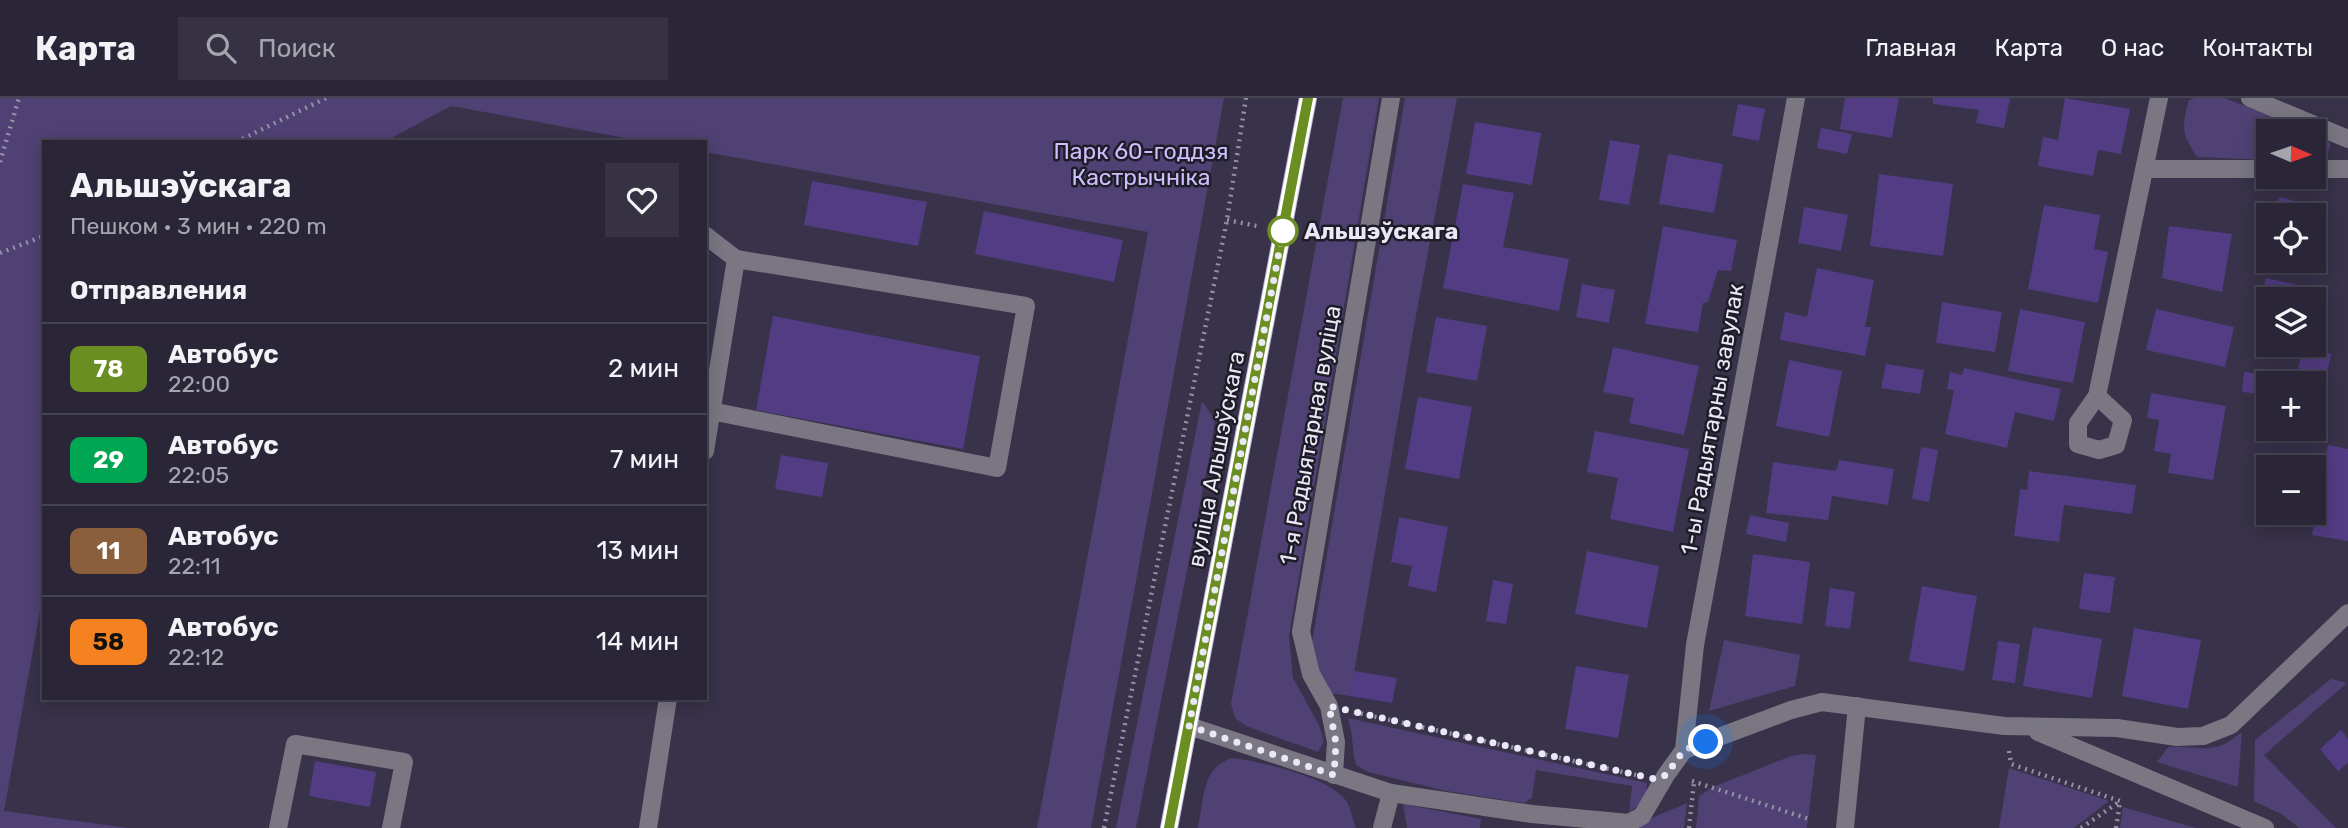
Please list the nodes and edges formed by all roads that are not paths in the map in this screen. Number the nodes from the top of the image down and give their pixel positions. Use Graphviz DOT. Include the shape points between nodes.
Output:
graph roads {
  1 [pos="1308,98"];
  2 [pos="1391,98"];
  3 [pos="1796,98"];
  4 [pos="2159,98"];
  5 [pos="2250,98"];
  6 [pos="2348,139"];
  7 [pos="2146,169"];
  8 [pos="2256,169"];
  9 [pos="2326,169"];
  10 [pos="2348,169"];
  11 [pos="707,237"];
  12 [pos="736,259"];
  13 [pos="2097,396"];
  14 [pos="708,409"];
  15 [pos="2348,613"];
  16 [pos="668,700"];
  17 [pos="1857,706"];
  18 [pos="1189,726"];
  19 [pos="2029,728"];
  20 [pos="1684,750"];
  21 [pos="1334,775"];
  22 [pos="1391,793"];
  23 [pos="278,828"];
  24 [pos="391,828"];
  25 [pos="648,828"];
  26 [pos="1169,828"];
  27 [pos="1382,828"];
  28 [pos="1845,828"];
  29 [pos="2265,828"];
  1 -- 18 [label="main road, вуліца Альшэўскага"];
  2 -- 21 [label="street, 1-я Радыятарная вуліца" via="1301,632 1311,674 1329,706 1336,743"];
  3 -- 20 [label="street, 1-ы Радыятарны завулак" via="1695,645"];
  4 -- 7 [label="street"];
  5 -- 6 [label="street"];
  7 -- 8 [label="street"];
  7 -- 13 [label="street"];
  9 -- 10 [label="street"];
  11 -- 12 [label="street"];
  12 -- 14 [label="street"];
  12 -- 14 [label="street" via="1026,306 997,468"];
  15 -- 19 [label="street" via="2231,724 2203,736 2117,728"];
  16 -- 25 [label="street"];
  17 -- 19 [label="street"];
  17 -- 20 [label="street" via="1822,702 1791,709"];
  17 -- 28 [label="street"];
  18 -- 21 [label="street"];
  18 -- 26 [label="main road, вуліца Альшэўскага"];
  19 -- 29 [label="street"];
  20 -- 22 [label="street" via="1642,816 1629,823"];
  21 -- 22 [label="street"];
  22 -- 27 [label="street"];
  23 -- 24 [label="street" via="295,744 404,762"];
}
